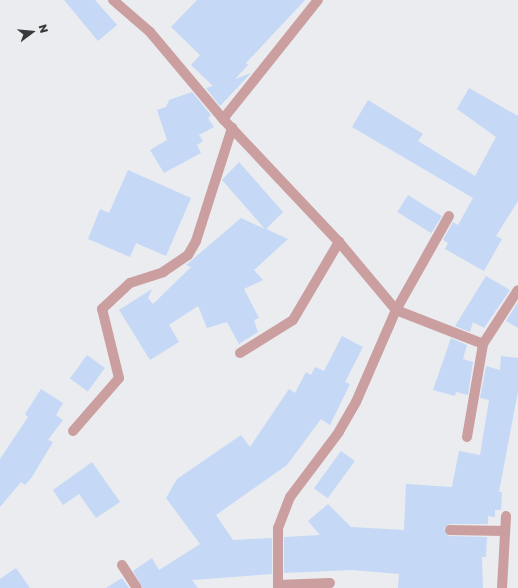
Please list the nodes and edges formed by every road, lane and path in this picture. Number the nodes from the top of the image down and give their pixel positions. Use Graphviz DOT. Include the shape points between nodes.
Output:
graph roads {
  1 [pos="113,0"];
  2 [pos="318,0"];
  3 [pos="224,119"];
  4 [pos="232,128"];
  5 [pos="449,216"];
  6 [pos="339,242"];
  7 [pos="518,290"];
  8 [pos="396,310"];
  9 [pos="483,344"];
  10 [pos="240,354"];
  11 [pos="73,432"];
  12 [pos="467,436"];
  13 [pos="506,516"];
  14 [pos="450,530"];
  15 [pos="505,532"];
  16 [pos="122,565"];
  17 [pos="330,583"];
  18 [pos="278,587"];
  19 [pos="137,588"];
  20 [pos="502,588"];
  1 -- 3 [label="street" via="150,32"];
  2 -- 3 [label="street"];
  3 -- 4 [label="street"];
  4 -- 6 [label="street"];
  4 -- 11 [label="street" via="196,241 188,255 163,272 130,283 102,308 119,378"];
  5 -- 8 [label="street"];
  6 -- 8 [label="street"];
  6 -- 10 [label="street" via="293,320"];
  7 -- 9 [label="street"];
  8 -- 9 [label="street"];
  8 -- 18 [label="street" via="356,402 339,432 290,497 278,528"];
  9 -- 12 [label="street"];
  13 -- 15 [label="street"];
  14 -- 15 [label="street"];
  15 -- 20 [label="street"];
  16 -- 19 [label="street"];
  17 -- 18 [label="street"];
}
